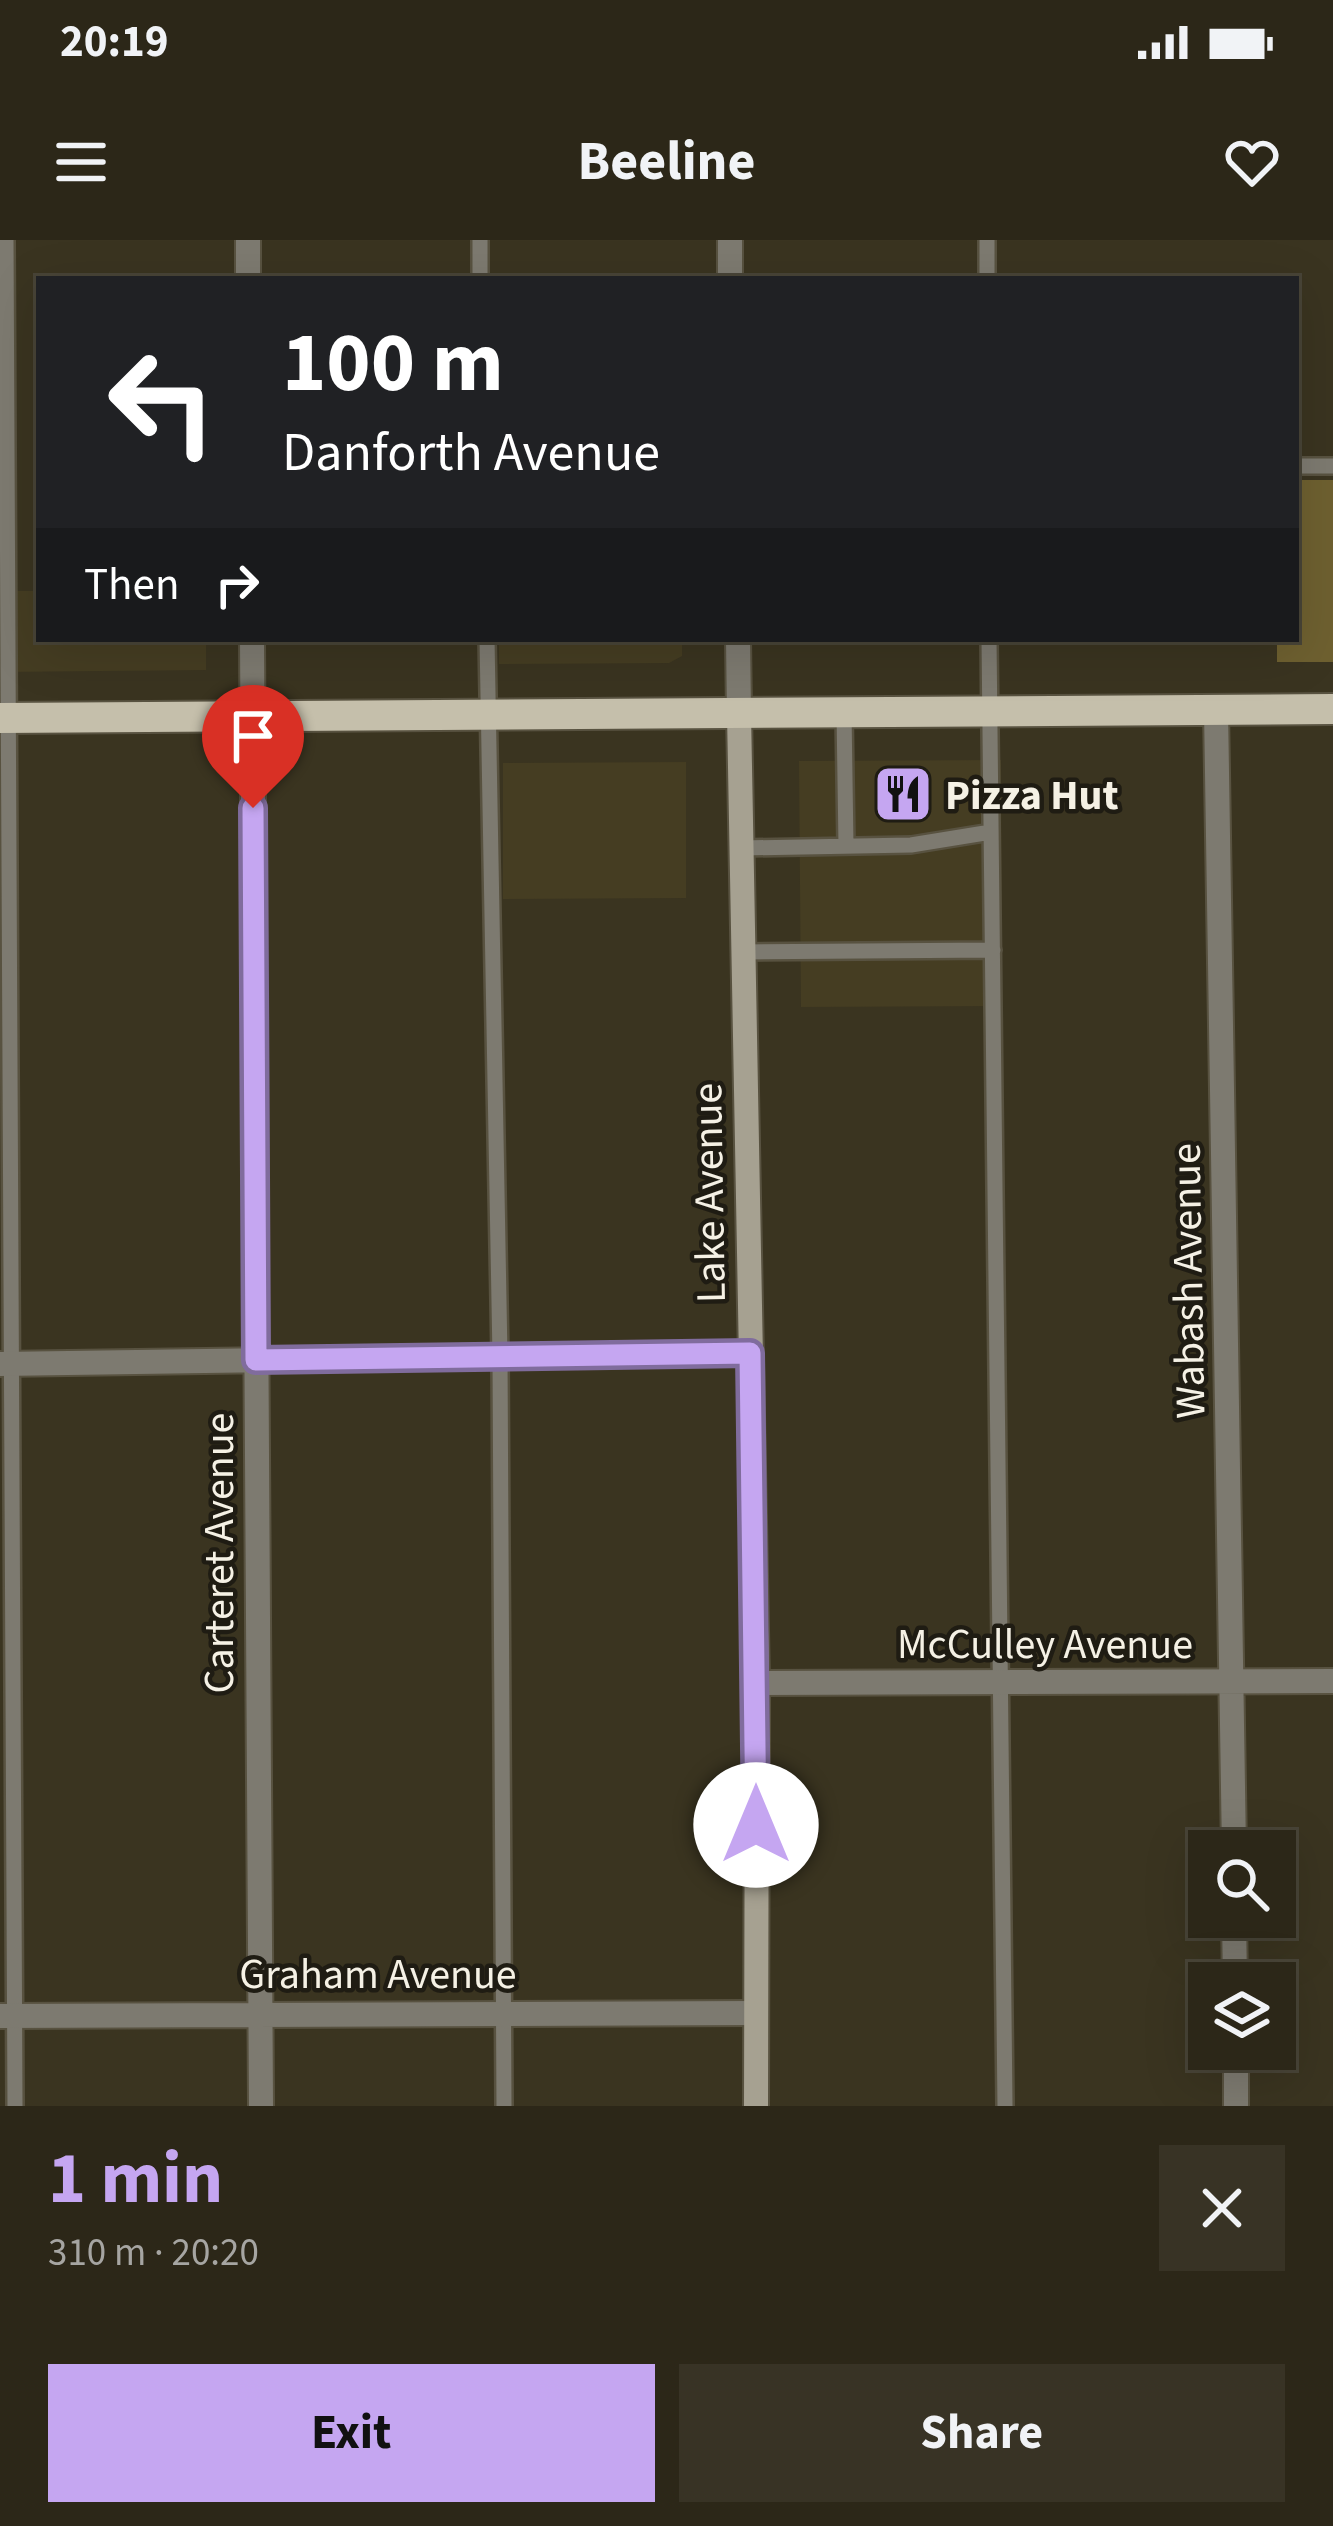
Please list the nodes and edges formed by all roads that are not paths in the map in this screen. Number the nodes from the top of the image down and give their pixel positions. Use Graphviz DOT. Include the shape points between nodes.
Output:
graph roads {
  1 [pos="6,240"];
  2 [pos="248,240"];
  3 [pos="480,240"];
  4 [pos="730,240"];
  5 [pos="987,240"];
  6 [pos="248,276"];
  7 [pos="481,276"];
  8 [pos="730,276"];
  9 [pos="987,276"];
  10 [pos="1299,466"];
  11 [pos="1333,466"];
  12 [pos="252,642"];
  13 [pos="487,642"];
  14 [pos="738,642"];
  15 [pos="989,642"];
  16 [pos="1216,709"];
  17 [pos="1333,709"];
  18 [pos="990,711"];
  19 [pos="844,712"];
  20 [pos="739,713"];
  21 [pos="252,717"];
  22 [pos="489,717"];
  23 [pos="6,718"];
  24 [pos="992,832"];
  25 [pos="846,846"];
  26 [pos="742,848"];
  27 [pos="993,950"];
  28 [pos="743,952"];
  29 [pos="750,1353"];
  30 [pos="500,1357"];
  31 [pos="256,1360"];
  32 [pos="5,1364"];
  33 [pos="1232,1681"];
  34 [pos="1003,1682"];
  35 [pos="1333,1682"];
  36 [pos="757,1683"];
  37 [pos="1234,1830"];
  38 [pos="261,2011"];
  39 [pos="504,2012"];
  40 [pos="756,2013"];
  41 [pos="7,2016"];
  42 [pos="1236,2070"];
  43 [pos="15,2106"];
  44 [pos="261,2106"];
  45 [pos="504,2106"];
  46 [pos="756,2106"];
  47 [pos="1005,2106"];
  48 [pos="1236,2106"];
  1 -- 23 [label="lane"];
  2 -- 6 [label="street"];
  3 -- 7 [label="lane"];
  4 -- 8 [label="street"];
  5 -- 9 [label="lane"];
  10 -- 11 [label="lane"];
  12 -- 21 [label="street, Carteret Avenue"];
  13 -- 22 [label="lane"];
  14 -- 20 [label="street, Lake Avenue"];
  15 -- 18 [label="lane"];
  16 -- 17 [label="main road"];
  16 -- 18 [label="main road"];
  16 -- 33 [label="street, Wabash Avenue"];
  18 -- 19 [label="main road"];
  18 -- 24 [label="lane"];
  19 -- 20 [label="main road"];
  19 -- 25 [label="lane"];
  20 -- 22 [label="main road"];
  20 -- 26 [label="main road, Lake Avenue"];
  21 -- 22 [label="main road"];
  21 -- 23 [label="main road"];
  21 -- 31 [label="street, Carteret Avenue"];
  22 -- 30 [label="lane"];
  23 -- 32 [label="lane"];
  24 -- 25 [label="lane"];
  24 -- 27 [label="lane"];
  25 -- 26 [label="lane"];
  26 -- 28 [label="main road, Lake Avenue"];
  27 -- 28 [label="lane"];
  27 -- 34 [label="lane"];
  28 -- 29 [label="main road, Lake Avenue"];
  29 -- 30 [label="street"];
  29 -- 36 [label="main road, Lake Avenue"];
  30 -- 31 [label="street"];
  30 -- 39 [label="lane"];
  31 -- 32 [label="street"];
  31 -- 38 [label="street, Carteret Avenue"];
  32 -- 41 [label="lane"];
  33 -- 34 [label="street, McCulley Avenue"];
  33 -- 35 [label="street, McCulley Avenue"];
  33 -- 37 [label="street, Wabash Avenue"];
  34 -- 36 [label="street, McCulley Avenue"];
  34 -- 47 [label="lane"];
  36 -- 40 [label="main road, Lake Avenue"];
  38 -- 39 [label="street, Graham Avenue"];
  38 -- 41 [label="street, Graham Avenue"];
  38 -- 44 [label="street, Carteret Avenue"];
  39 -- 40 [label="street, Graham Avenue"];
  39 -- 45 [label="lane"];
  40 -- 46 [label="main road, Lake Avenue"];
  41 -- 43 [label="lane"];
  42 -- 48 [label="street"];
}
